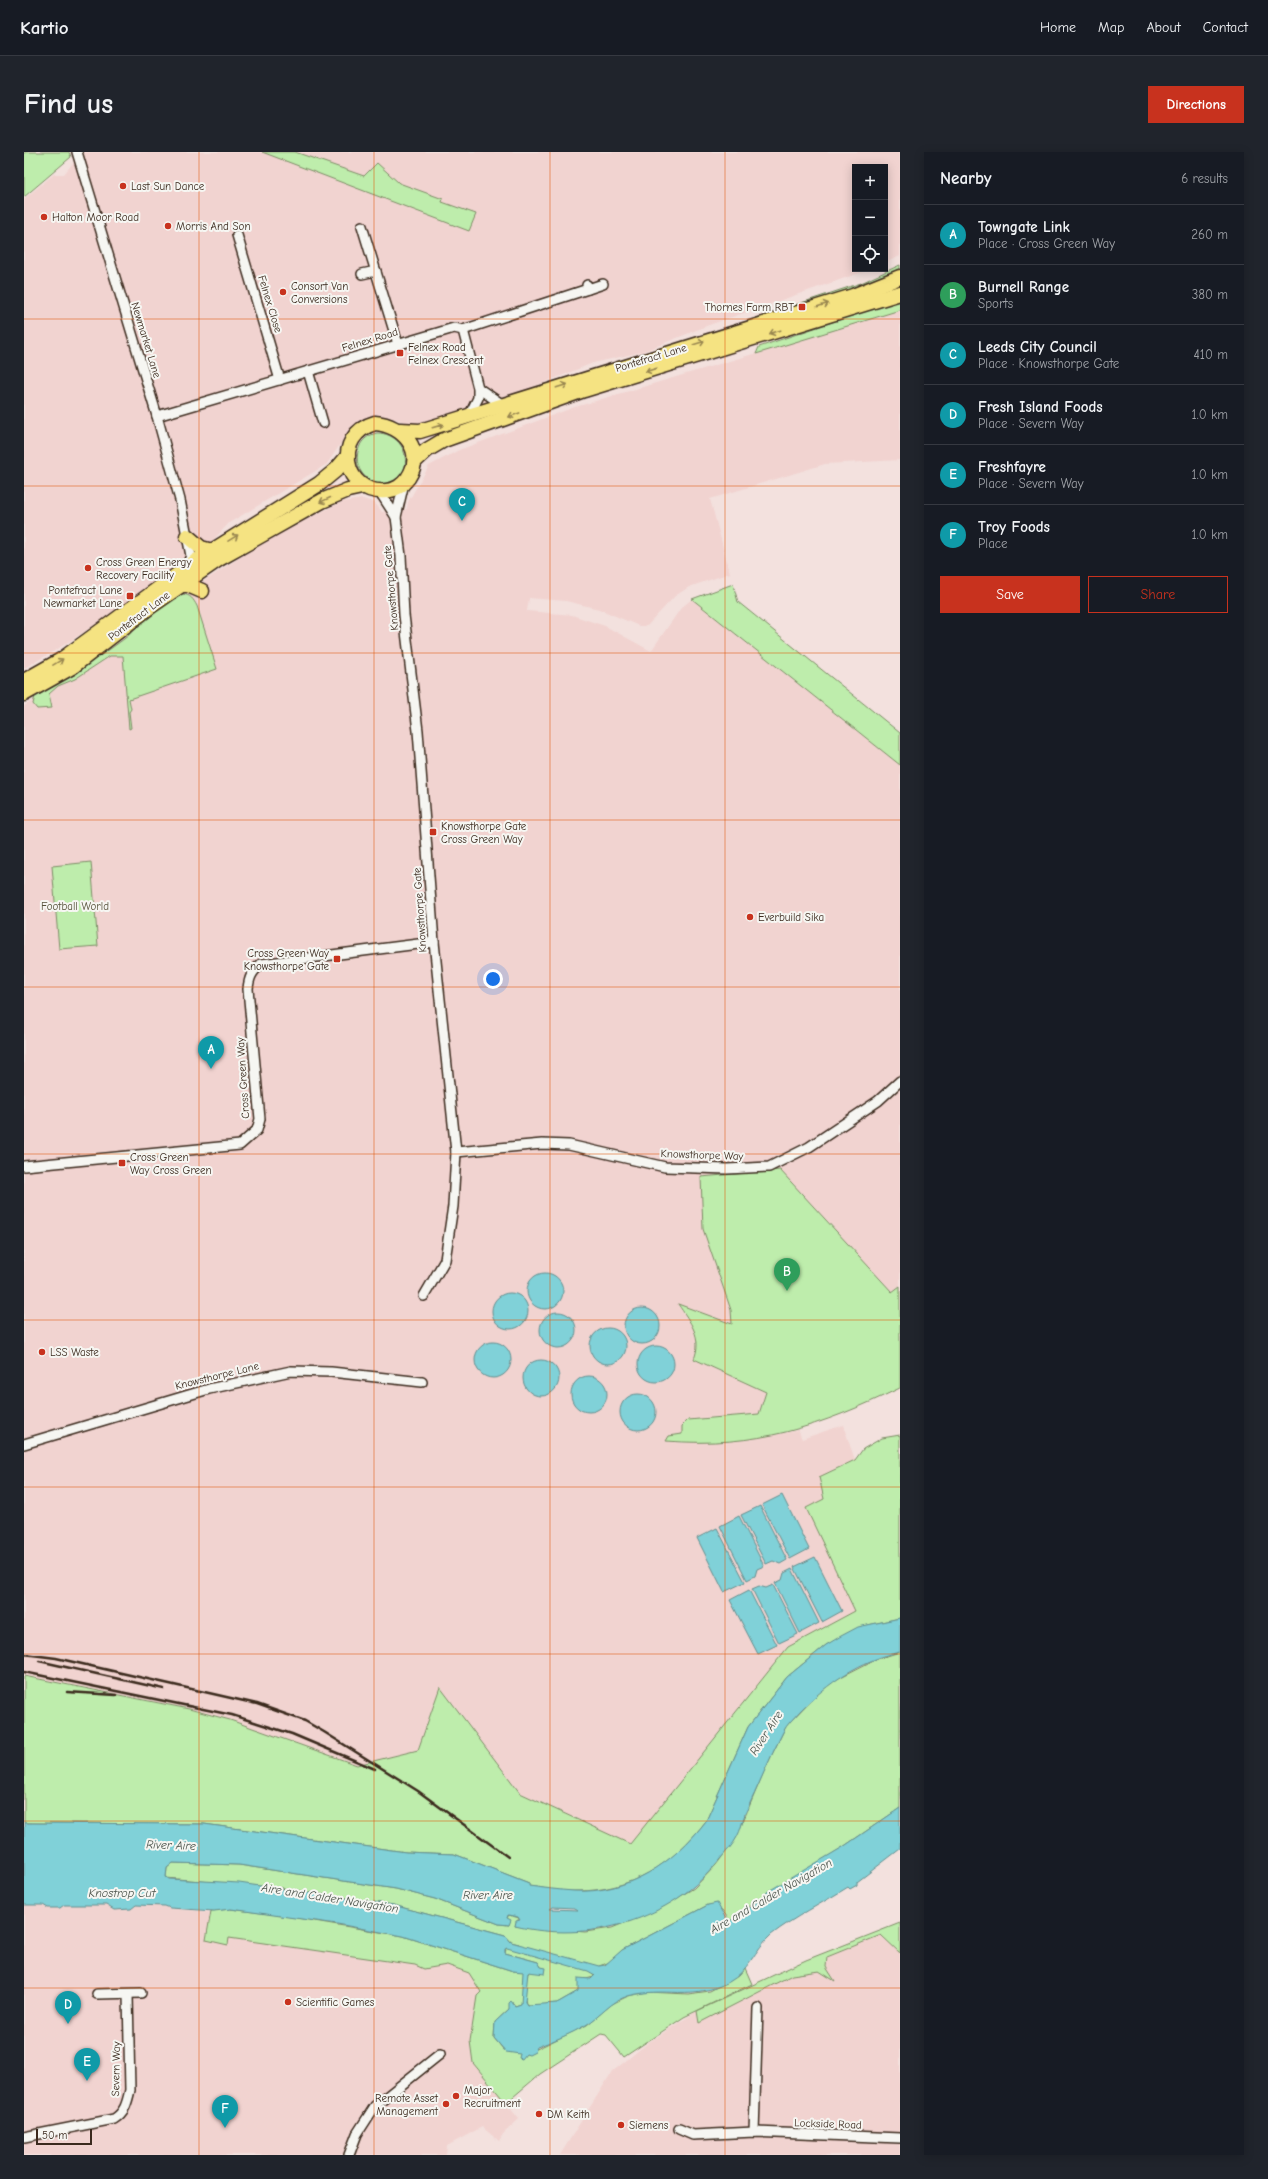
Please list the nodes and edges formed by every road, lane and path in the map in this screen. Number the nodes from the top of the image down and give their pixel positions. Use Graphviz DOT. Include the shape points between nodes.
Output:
graph roads {
  1 [pos="77,152"];
  2 [pos="362,226"];
  3 [pos="237,235"];
  4 [pos="376,271"];
  5 [pos="362,274"];
  6 [pos="900,277"];
  7 [pos="603,284"];
  8 [pos="900,293"];
  9 [pos="463,330"];
  10 [pos="398,344"];
  11 [pos="308,371"];
  12 [pos="280,380"];
  13 [pos="478,388"];
  14 [pos="503,405"];
  15 [pos="157,416"];
  16 [pos="469,416"];
  17 [pos="323,423"];
  18 [pos="400,430"];
  19 [pos="348,456"];
  20 [pos="415,461"];
  21 [pos="404,483"];
  22 [pos="362,487"];
  23 [pos="380,492"];
  24 [pos="396,517"];
  25 [pos="187,536"];
  26 [pos="212,551"];
  27 [pos="186,568"];
  28 [pos="181,585"];
  29 [pos="202,591"];
  30 [pos="24,681"];
  31 [pos="26,699"];
  32 [pos="434,942"];
  33 [pos="900,1081"];
  34 [pos="456,1152"];
  35 [pos="24,1166"];
  36 [pos="424,1296"];
  37 [pos="422,1382"];
  38 [pos="24,1444"];
  39 [pos="97,1994"];
  40 [pos="128,1994"];
  41 [pos="141,1994"];
  42 [pos="758,2008"];
  43 [pos="440,2054"];
  44 [pos="679,2129"];
  45 [pos="754,2132"];
  46 [pos="24,2137"];
  47 [pos="900,2138"];
  48 [pos="349,2155"];
  1 -- 15 [label="street, Newmarket Lane"];
  2 -- 4 [label="street"];
  3 -- 12 [label="street, Felnex Close"];
  4 -- 5 [label="street"];
  4 -- 10 [label="street"];
  14 -- 6 [label="highway, Pontefract Lane, one-way" via="853,296"];
  7 -- 9 [label="street, Felnex Road"];
  8 -- 20 [label="highway, Pontefract Lane, one-way" via="584,390 444,440"];
  9 -- 10 [label="street, Felnex Road" via="454,328"];
  9 -- 13 [label="street"];
  10 -- 11 [label="street, Felnex Road"];
  11 -- 12 [label="street, Felnex Road"];
  11 -- 17 [label="street"];
  12 -- 15 [label="street, Felnex Road"];
  13 -- 14 [label="street"];
  13 -- 16 [label="street" via="478,398"];
  14 -- 16 [label="highway, Pontefract Lane"];
  15 -- 25 [label="street, Newmarket Lane"];
  18 -- 16 [label="highway, Pontefract Lane, one-way" via="420,431"];
  18 -- 19 [label="highway" via="385,424 367,425 357,431 351,439"];
  18 -- 20 [label="highway" via="411,445"];
  19 -- 22 [label="highway" via="352,472"];
  26 -- 19 [label="highway, Pontefract Lane, one-way" via="319,484"];
  20 -- 21 [label="highway" via="413,470"];
  21 -- 23 [label="highway" via="395,490"];
  21 -- 24 [label="street, Knowsthorpe Gate"];
  22 -- 23 [label="highway"];
  22 -- 28 [label="highway, Pontefract Lane, one-way" via="335,496 280,523"];
  23 -- 24 [label="street, Knowsthorpe Gate"];
  24 -- 32 [label="street, Knowsthorpe Gate" via="418,731"];
  25 -- 26 [label="highway" via="201,548"];
  25 -- 27 [label="street, Newmarket Lane" via="191,556"];
  26 -- 27 [label="highway, Pontefract Lane"];
  30 -- 27 [label="highway, Pontefract Lane, one-way" via="61,660"];
  28 -- 29 [label="highway"];
  28 -- 31 [label="highway, Pontefract Lane"];
  32 -- 34 [label="street, Knowsthorpe Gate"];
  32 -- 35 [label="street, Cross Green Way" via="261,964 254,971 249,978 248,989 260,1120 257,1130 240,1145"];
  33 -- 34 [label="street, Knowsthorpe Way" via="878,1101 809,1147 769,1167 665,1167 569,1145 542,1144"];
  34 -- 36 [label="street, Knowsthorpe Gate" via="453,1206 445,1260"];
  37 -- 38 [label="street, Knowsthorpe Lane" via="331,1372 291,1371 209,1389"];
  39 -- 40 [label="street"];
  40 -- 41 [label="street"];
  40 -- 46 [label="street, Severn Way" via="130,2090 122,2114 114,2119"];
  42 -- 45 [label="street"];
  43 -- 48 [label="street" via="375,2106 357,2134"];
  44 -- 45 [label="street, Lockside Road" via="693,2135"];
  45 -- 47 [label="street, Lockside Road"];
}
